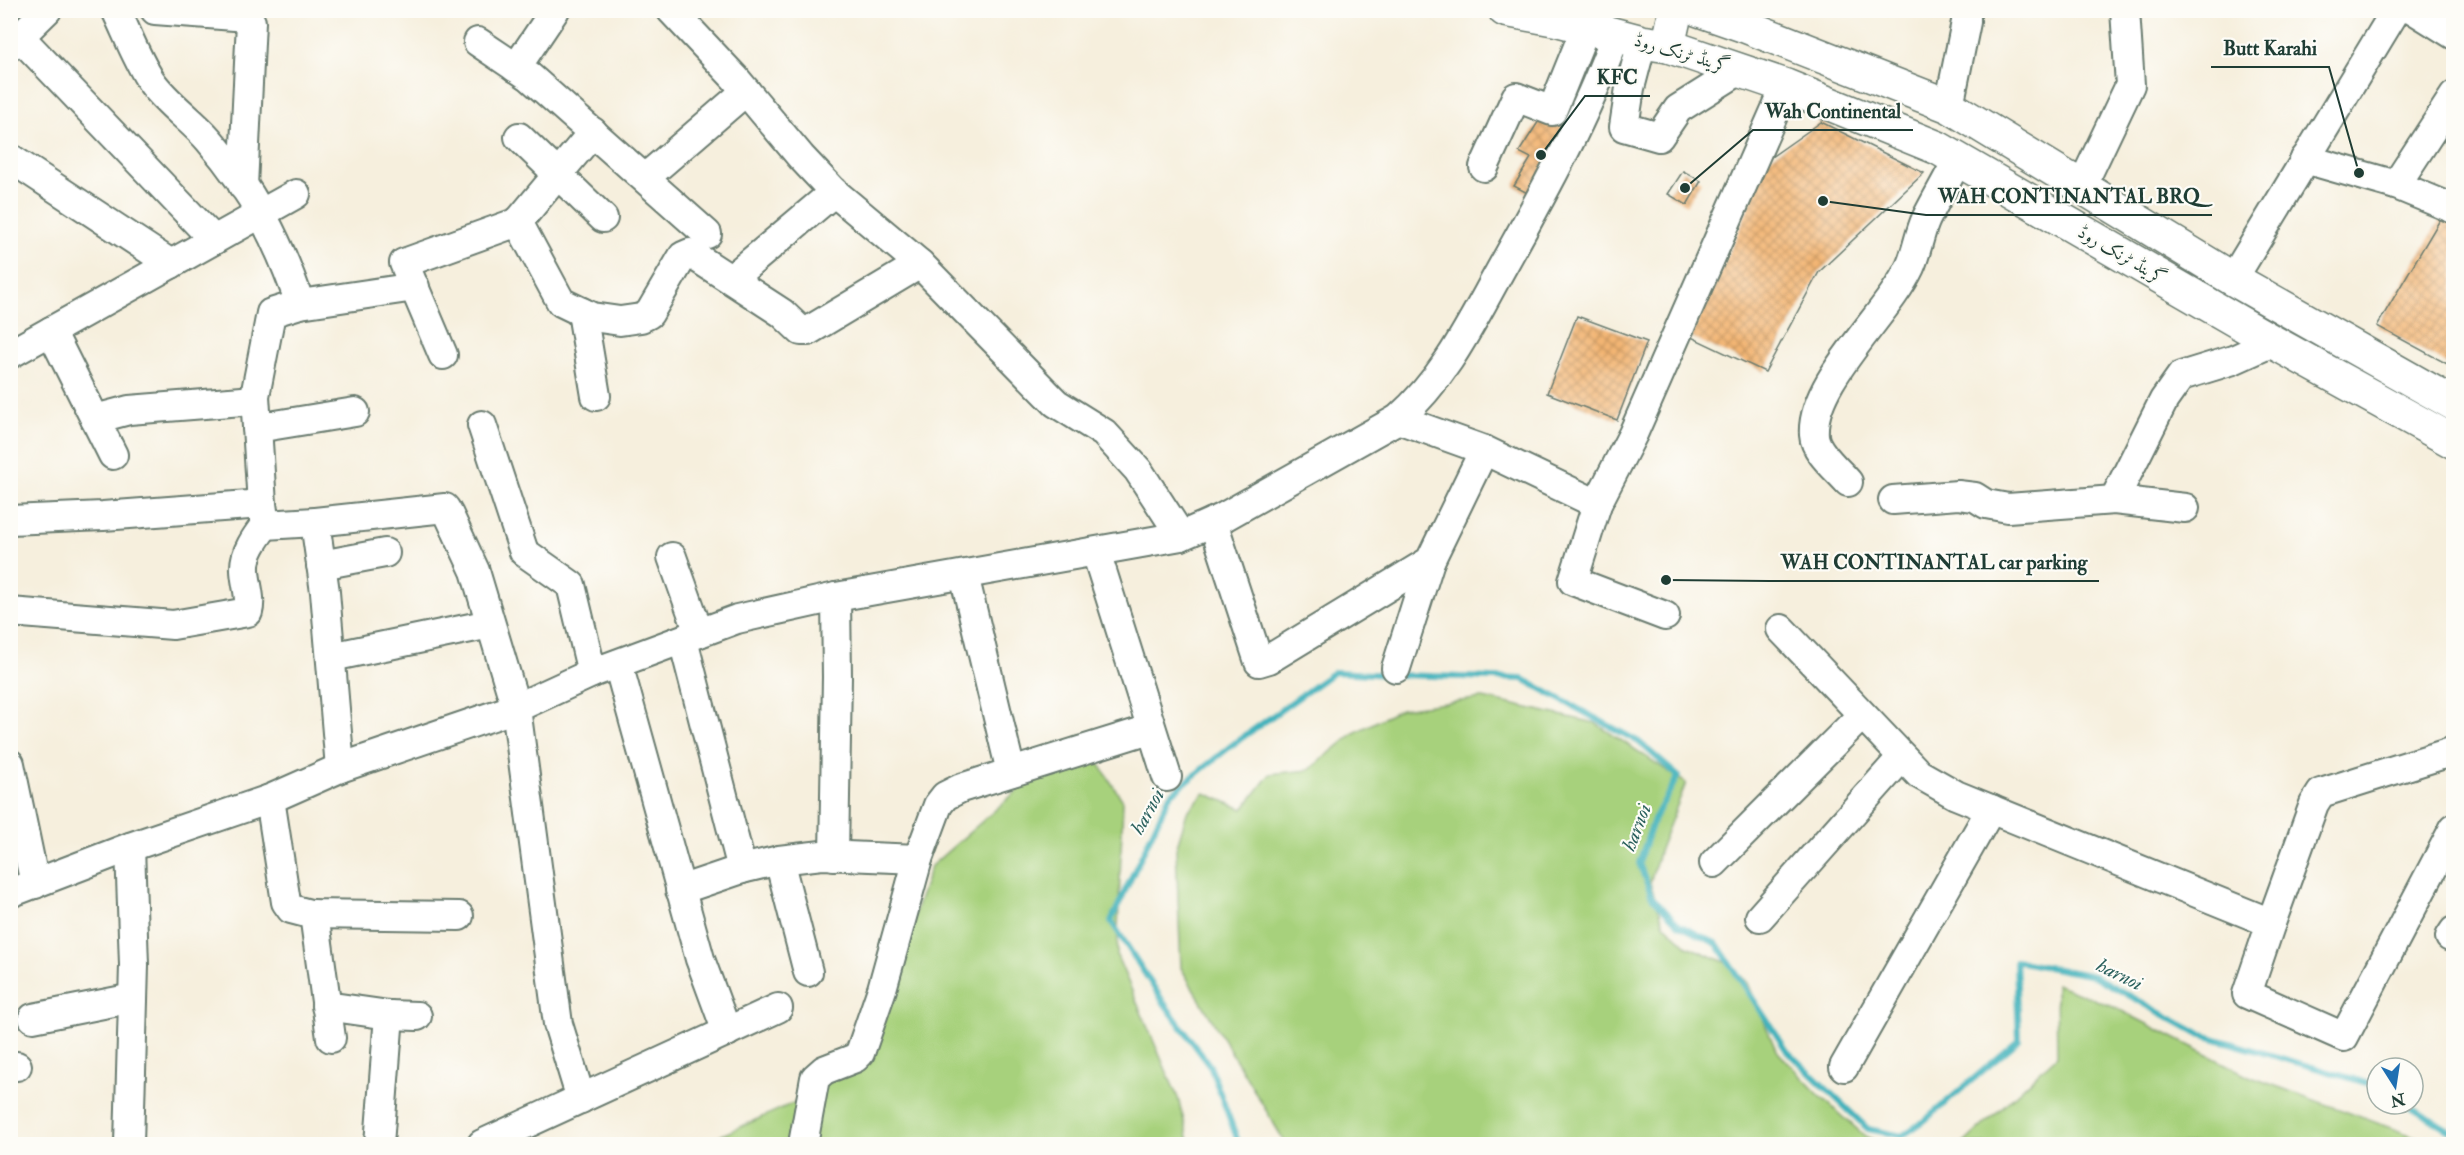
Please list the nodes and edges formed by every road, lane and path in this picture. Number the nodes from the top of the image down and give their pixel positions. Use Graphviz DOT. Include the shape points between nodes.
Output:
graph roads {
  1 [pos="116,10"];
  2 [pos="155,10"];
  3 [pos="555,10"];
  4 [pos="671,10"];
  5 [pos="1505,10"];
  6 [pos="1676,10"];
  7 [pos="1699,10"];
  8 [pos="1966,10"];
  9 [pos="2125,10"];
  10 [pos="2396,10"];
  11 [pos="2414,10"];
  12 [pos="1747,18"];
  13 [pos="29,24"];
  14 [pos="2454,35"];
  15 [pos="1628,37"];
  16 [pos="478,42"];
  17 [pos="516,68"];
  18 [pos="1740,70"];
  19 [pos="1786,86"];
  20 [pos="746,91"];
  21 [pos="2454,96"];
  22 [pos="1948,106"];
  23 [pos="593,132"];
  24 [pos="519,138"];
  25 [pos="10,158"];
  26 [pos="1958,159"];
  27 [pos="2305,159"];
  28 [pos="1484,167"];
  29 [pos="557,175"];
  30 [pos="645,178"];
  31 [pos="2396,185"];
  32 [pos="243,186"];
  33 [pos="2081,188"];
  34 [pos="834,192"];
  35 [pos="296,194"];
  36 [pos="2454,209"];
  37 [pos="263,214"];
  38 [pos="603,218"];
  39 [pos="518,222"];
  40 [pos="707,234"];
  41 [pos="214,240"];
  42 [pos="171,264"];
  43 [pos="920,264"];
  44 [pos="731,279"];
  45 [pos="2233,279"];
  46 [pos="415,287"];
  47 [pos="300,304"];
  48 [pos="582,312"];
  49 [pos="51,331"];
  50 [pos="2273,342"];
  51 [pos="10,354"];
  52 [pos="443,355"];
  53 [pos="596,396"];
  54 [pos="255,400"];
  55 [pos="2454,404"];
  56 [pos="355,412"];
  57 [pos="95,419"];
  58 [pos="1398,419"];
  59 [pos="482,424"];
  60 [pos="257,428"];
  61 [pos="2454,442"];
  62 [pos="1484,450"];
  63 [pos="113,455"];
  64 [pos="1848,482"];
  65 [pos="1893,500"];
  66 [pos="2114,500"];
  67 [pos="1597,504"];
  68 [pos="2185,508"];
  69 [pos="263,515"];
  70 [pos="10,520"];
  71 [pos="315,522"];
  72 [pos="1213,522"];
  73 [pos="1182,536"];
  74 [pos="1096,552"];
  75 [pos="385,553"];
  76 [pos="672,557"];
  77 [pos="1430,561"];
  78 [pos="321,565"];
  79 [pos="964,575"];
  80 [pos="836,597"];
  81 [pos="10,612"];
  82 [pos="1665,616"];
  83 [pos="490,624"];
  84 [pos="1781,629"];
  85 [pos="691,637"];
  86 [pos="331,657"];
  87 [pos="605,668"];
  88 [pos="1396,668"];
  89 [pos="516,708"];
  90 [pos="1862,715"];
  91 [pos="1150,729"];
  92 [pos="2454,751"];
  93 [pos="1902,756"];
  94 [pos="10,764"];
  95 [pos="340,768"];
  96 [pos="1011,772"];
  97 [pos="1167,777"];
  98 [pos="270,799"];
  99 [pos="1991,809"];
  100 [pos="2454,828"];
  101 [pos="130,847"];
  102 [pos="834,856"];
  103 [pos="918,859"];
  104 [pos="779,860"];
  105 [pos="1714,863"];
  106 [pos="742,869"];
  107 [pos="23,889"];
  108 [pos="680,890"];
  109 [pos="314,914"];
  110 [pos="459,916"];
  111 [pos="1760,917"];
  112 [pos="2271,923"];
  113 [pos="808,972"];
  114 [pos="133,998"];
  115 [pos="326,1006"];
  116 [pos="778,1008"];
  117 [pos="389,1015"];
  118 [pos="417,1017"];
  119 [pos="33,1018"];
  120 [pos="727,1032"];
  121 [pos="331,1038"];
  122 [pos="1845,1067"];
  123 [pos="581,1099"];
  124 [pos="129,1144"];
  125 [pos="379,1144"];
  126 [pos="482,1144"];
  127 [pos="803,1144"];
  1 -- 32 [label="street" via="150,79 209,140"];
  2 -- 32 [label="street" via="248,17 251,22"];
  3 -- 17 [label="street"];
  4 -- 20 [label="street"];
  5 -- 15 [label="highway, گرینڈ ٹرنک روڈ"];
  6 -- 15 [label="highway"];
  7 -- 12 [label="highway, گرینڈ ٹرنک روڈ"];
  8 -- 22 [label="street"];
  9 -- 33 [label="street" via="2130,85"];
  10 -- 27 [label="street"];
  11 -- 14 [label="street"];
  12 -- 22 [label="highway, گرینڈ ٹرنک روڈ"];
  13 -- 41 [label="street"];
  15 -- 18 [label="highway, گرینڈ ٹرنک روڈ"];
  15 -- 18 [label="street" via="1630,88 1624,127 1659,137 1678,109"];
  15 -- 28 [label="street" via="1552,111 1516,97"];
  15 -- 58 [label="street" via="1603,68 1546,190 1447,365"];
  16 -- 17 [label="street"];
  17 -- 23 [label="street"];
  18 -- 19 [label="highway, گرینڈ ٹرنک روڈ"];
  19 -- 26 [label="highway, گرینڈ ٹرنک روڈ"];
  19 -- 67 [label="street" via="1633,434"];
  20 -- 30 [label="street"];
  20 -- 34 [label="street"];
  21 -- 31 [label="street"];
  22 -- 33 [label="highway, گرینڈ ٹرنک روڈ"];
  23 -- 29 [label="street"];
  23 -- 30 [label="street"];
  24 -- 29 [label="street"];
  25 -- 42 [label="street"];
  26 -- 50 [label="highway, گرینڈ ٹرنک روڈ"];
  26 -- 64 [label="street" via="1926,221 1909,268 1830,380 1814,421 1814,437 1820,450"];
  27 -- 31 [label="street"];
  27 -- 45 [label="street"];
  29 -- 38 [label="street"];
  29 -- 39 [label="street"];
  30 -- 40 [label="street"];
  31 -- 36 [label="street"];
  32 -- 37 [label="street"];
  33 -- 45 [label="highway, گرینڈ ٹرنک روڈ"];
  34 -- 43 [label="street"];
  34 -- 44 [label="street"];
  35 -- 37 [label="street"];
  37 -- 41 [label="street"];
  37 -- 47 [label="street" via="286,262"];
  39 -- 46 [label="street" via="404,263"];
  39 -- 48 [label="street" via="561,302"];
  41 -- 42 [label="street"];
  42 -- 49 [label="street"];
  43 -- 44 [label="street" via="808,331 801,331 782,313"];
  43 -- 73 [label="street" via="1056,403 1104,433 1138,470"];
  44 -- 48 [label="street" via="690,253 683,256 649,314 620,321"];
  45 -- 55 [label="highway, گرینڈ ٹرنک روڈ"];
  46 -- 47 [label="street"];
  46 -- 52 [label="street"];
  47 -- 54 [label="street" via="271,313"];
  48 -- 53 [label="street"];
  49 -- 51 [label="street"];
  49 -- 57 [label="street"];
  50 -- 61 [label="highway, گرینڈ ٹرنک روڈ"];
  50 -- 66 [label="street" via="2233,360 2181,376 2164,400"];
  54 -- 57 [label="street" via="129,410"];
  54 -- 60 [label="street"];
  56 -- 60 [label="street"];
  57 -- 63 [label="street"];
  58 -- 62 [label="street"];
  58 -- 72 [label="street"];
  59 -- 87 [label="street" via="524,552 571,585"];
  60 -- 69 [label="street"];
  62 -- 67 [label="street"];
  62 -- 77 [label="street"];
  65 -- 66 [label="street" via="1958,495 2008,508"];
  66 -- 68 [label="street"];
  67 -- 82 [label="street" via="1573,580"];
  69 -- 70 [label="street"];
  69 -- 71 [label="street"];
  69 -- 81 [label="street" via="244,566 248,612 173,626"];
  71 -- 78 [label="street"];
  71 -- 83 [label="street" via="444,508 475,572"];
  72 -- 73 [label="street"];
  72 -- 77 [label="street" via="1259,662"];
  73 -- 74 [label="street"];
  74 -- 79 [label="street"];
  74 -- 91 [label="street"];
  75 -- 78 [label="street"];
  76 -- 85 [label="street"];
  77 -- 88 [label="street"];
  78 -- 86 [label="street"];
  79 -- 80 [label="street"];
  79 -- 96 [label="street"];
  80 -- 85 [label="street" via="737,619"];
  80 -- 102 [label="street"];
  83 -- 86 [label="street"];
  83 -- 89 [label="street"];
  84 -- 90 [label="street"];
  85 -- 87 [label="street"];
  85 -- 106 [label="street"];
  86 -- 95 [label="street"];
  87 -- 89 [label="street"];
  87 -- 108 [label="street"];
  89 -- 95 [label="street"];
  89 -- 123 [label="street" via="558,1024"];
  90 -- 93 [label="street"];
  90 -- 105 [label="street"];
  91 -- 96 [label="street"];
  91 -- 97 [label="street"];
  92 -- 112 [label="street" via="2321,794"];
  93 -- 99 [label="street" via="1919,774"];
  93 -- 111 [label="street"];
  94 -- 107 [label="street"];
  95 -- 98 [label="street"];
  96 -- 103 [label="street" via="945,796"];
  98 -- 101 [label="street"];
  98 -- 109 [label="street" via="286,902 291,909"];
  99 -- 112 [label="street"];
  99 -- 122 [label="street"];
  100 -- 112 [label="street" via="2344,1037 2247,994"];
  101 -- 107 [label="street"];
  101 -- 114 [label="street"];
  102 -- 103 [label="street"];
  102 -- 104 [label="street"];
  103 -- 127 [label="street" via="860,1053 815,1078"];
  104 -- 106 [label="street"];
  104 -- 113 [label="street"];
  106 -- 108 [label="street"];
  108 -- 120 [label="street"];
  109 -- 110 [label="street"];
  109 -- 115 [label="street"];
  114 -- 119 [label="street"];
  114 -- 124 [label="street"];
  115 -- 117 [label="street"];
  115 -- 121 [label="street"];
  116 -- 120 [label="street"];
  117 -- 118 [label="street"];
  117 -- 125 [label="street"];
  120 -- 123 [label="street"];
  123 -- 126 [label="street"];
}
